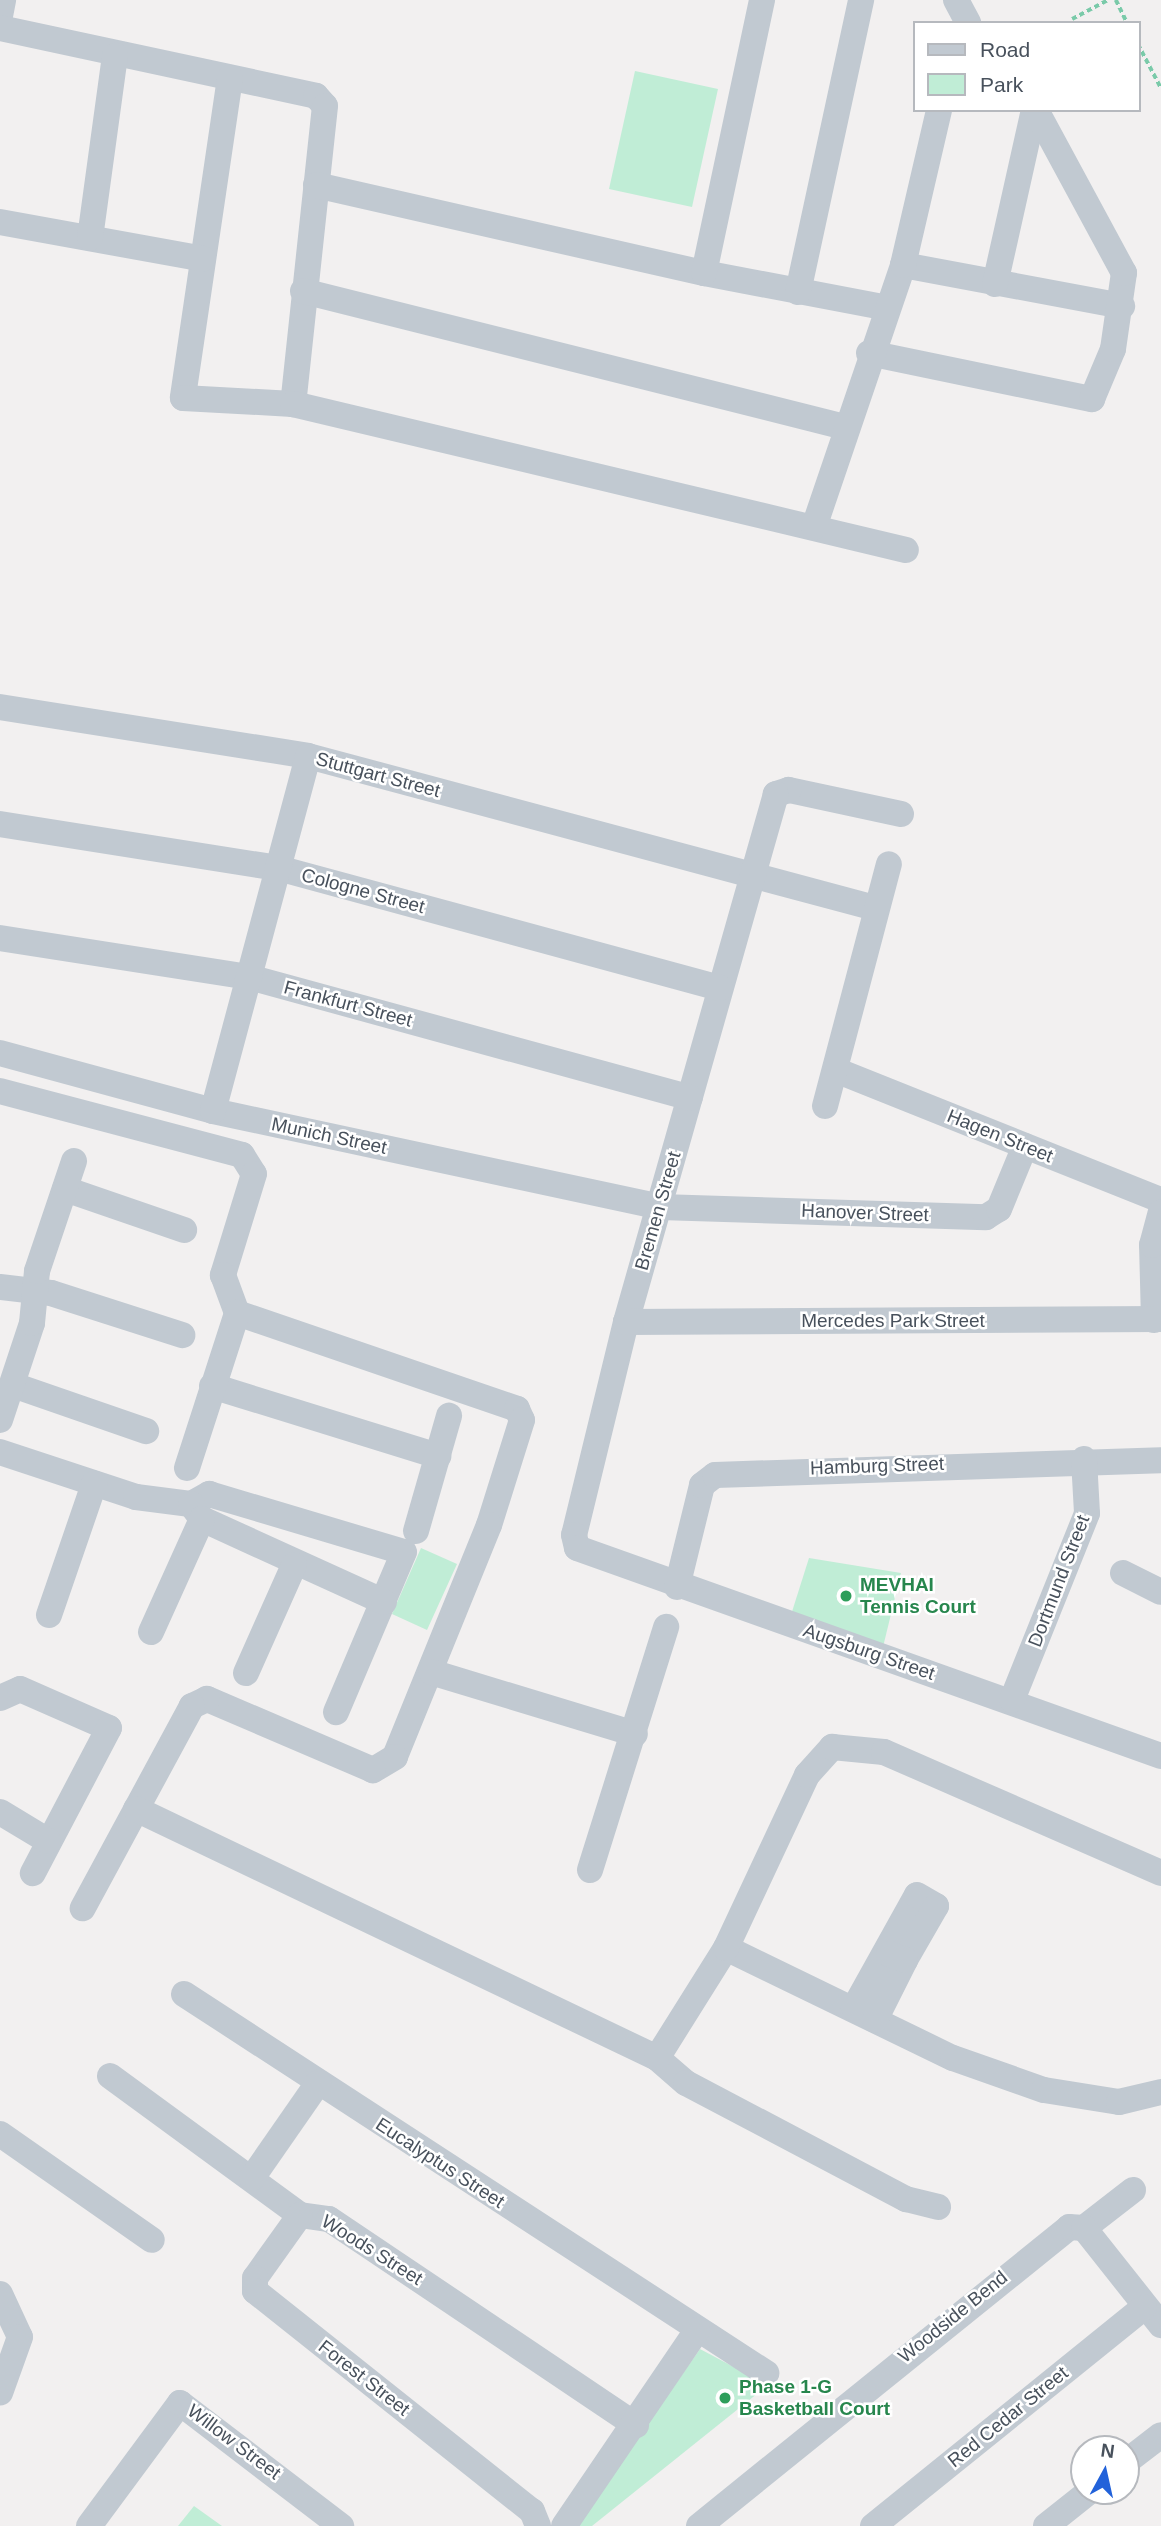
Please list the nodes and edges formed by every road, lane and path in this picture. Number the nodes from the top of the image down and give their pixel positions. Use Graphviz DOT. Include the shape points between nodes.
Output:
graph roads {
  1 [pos="3,0"];
  2 [pos="762,0"];
  3 [pos="861,0"];
  4 [pos="1108,0"];
  5 [pos="1116,0"];
  6 [pos="0,16"];
  7 [pos="1072,19"];
  8 [pos="1126,21"];
  9 [pos="0,28"];
  10 [pos="1140,48"];
  11 [pos="115,56"];
  12 [pos="230,78"];
  13 [pos="1161,88"];
  14 [pos="939,112"];
  15 [pos="1035,112"];
  16 [pos="1036,112"];
  17 [pos="316,185"];
  18 [pos="0,222"];
  19 [pos="90,238"];
  20 [pos="203,259"];
  21 [pos="902,265"];
  22 [pos="704,274"];
  23 [pos="995,284"];
  24 [pos="303,291"];
  25 [pos="797,292"];
  26 [pos="1122,306"];
  27 [pos="883,307"];
  28 [pos="869,353"];
  29 [pos="293,404"];
  30 [pos="845,427"];
  31 [pos="814,527"];
  32 [pos="906,550"];
  33 [pos="0,707"];
  34 [pos="307,756"];
  35 [pos="901,814"];
  36 [pos="0,824"];
  37 [pos="889,864"];
  38 [pos="278,868"];
  39 [pos="748,875"];
  40 [pos="875,908"];
  41 [pos="0,938"];
  42 [pos="248,977"];
  43 [pos="720,988"];
  44 [pos="0,1053"];
  45 [pos="838,1071"];
  46 [pos="0,1091"];
  47 [pos="690,1098"];
  48 [pos="825,1106"];
  49 [pos="213,1111"];
  50 [pos="1024,1146"];
  51 [pos="74,1161"];
  52 [pos="65,1189"];
  53 [pos="1161,1200"];
  54 [pos="660,1207"];
  55 [pos="1161,1212"];
  56 [pos="184,1230"];
  57 [pos="0,1287"];
  58 [pos="32,1291"];
  59 [pos="237,1313"];
  60 [pos="1158,1319"];
  61 [pos="626,1322"];
  62 [pos="181,1335"];
  63 [pos="13,1385"];
  64 [pos="212,1386"];
  65 [pos="449,1416"];
  66 [pos="0,1420"];
  67 [pos="146,1431"];
  68 [pos="0,1452"];
  69 [pos="438,1456"];
  70 [pos="1084,1459"];
  71 [pos="1161,1460"];
  72 [pos="187,1468"];
  73 [pos="94,1484"];
  74 [pos="197,1512"];
  75 [pos="416,1531"];
  76 [pos="577,1548"];
  77 [pos="294,1565"];
  78 [pos="1123,1573"];
  79 [pos="677,1587"];
  80 [pos="1161,1592"];
  81 [pos="384,1602"];
  82 [pos="49,1615"];
  83 [pos="666,1627"];
  84 [pos="151,1632"];
  85 [pos="431,1672"];
  86 [pos="246,1673"];
  87 [pos="0,1698"];
  88 [pos="1012,1700"];
  89 [pos="336,1712"];
  90 [pos="635,1734"];
  91 [pos="1161,1756"];
  92 [pos="136,1810"];
  93 [pos="0,1812"];
  94 [pos="48,1841"];
  95 [pos="590,1870"];
  96 [pos="1161,1872"];
  97 [pos="33,1873"];
  98 [pos="83,1908"];
  99 [pos="726,1948"];
  100 [pos="895,1956"];
  101 [pos="184,1994"];
  102 [pos="865,2014"];
  103 [pos="657,2057"];
  104 [pos="110,2077"];
  105 [pos="318,2083"];
  106 [pos="1161,2092"];
  107 [pos="0,2134"];
  108 [pos="252,2178"];
  109 [pos="1133,2190"];
  110 [pos="938,2207"];
  111 [pos="300,2215"];
  112 [pos="1084,2228"];
  113 [pos="152,2240"];
  114 [pos="0,2294"];
  115 [pos="1152,2316"];
  116 [pos="698,2330"];
  117 [pos="766,2373"];
  118 [pos="0,2393"];
  119 [pos="636,2426"];
  120 [pos="1161,2435"];
  121 [pos="1140,2451"];
  122 [pos="1072,2505"];
  123 [pos="89,2526"];
  124 [pos="341,2526"];
  125 [pos="538,2526"];
  126 [pos="564,2526"];
  127 [pos="699,2526"];
  128 [pos="873,2526"];
  129 [pos="1046,2526"];
  1 -- 6 [label="street"];
  2 -- 22 [label="street"];
  3 -- 25 [label="street"];
  4 -- 7 [label="path"];
  5 -- 8 [label="path"];
  9 -- 11 [label="street"];
  10 -- 13 [label="path"];
  11 -- 12 [label="street"];
  11 -- 19 [label="street"];
  12 -- 17 [label="street" via="316,96 325,106"];
  12 -- 20 [label="street"];
  14 -- 21 [label="street"];
  15 -- 23 [label="street"];
  16 -- 26 [label="street" via="1124,273"];
  17 -- 22 [label="street"];
  17 -- 24 [label="street"];
  18 -- 19 [label="street"];
  19 -- 20 [label="street"];
  20 -- 29 [label="street" via="183,398"];
  21 -- 23 [label="street"];
  21 -- 27 [label="street"];
  22 -- 25 [label="street"];
  23 -- 26 [label="street"];
  24 -- 29 [label="street"];
  24 -- 30 [label="street"];
  25 -- 27 [label="street"];
  26 -- 28 [label="street" via="1092,399"];
  27 -- 28 [label="street"];
  28 -- 30 [label="street"];
  29 -- 31 [label="street"];
  30 -- 31 [label="street"];
  31 -- 32 [label="street"];
  33 -- 34 [label="street, Stuttgart Street"];
  34 -- 38 [label="street"];
  34 -- 39 [label="street, Stuttgart Street"];
  35 -- 39 [label="street, Bremen Street" via="780,790"];
  36 -- 38 [label="street, Cologne Street"];
  37 -- 40 [label="street"];
  38 -- 42 [label="street"];
  38 -- 43 [label="street, Cologne Street"];
  39 -- 40 [label="street"];
  39 -- 43 [label="street, Bremen Street"];
  40 -- 45 [label="street"];
  41 -- 42 [label="street, Frankfurt Street"];
  42 -- 47 [label="street, Frankfurt Street"];
  42 -- 49 [label="street"];
  43 -- 47 [label="street, Bremen Street"];
  44 -- 49 [label="street, Munich Street"];
  45 -- 48 [label="street"];
  45 -- 50 [label="street, Hagen Street"];
  46 -- 59 [label="street" via="242,1155 254,1174 223,1275"];
  47 -- 54 [label="street, Bremen Street"];
  49 -- 54 [label="street, Munich Street"];
  50 -- 53 [label="street, Hagen Street"];
  50 -- 54 [label="street, Hanover Street" via="999,1209 986,1217"];
  51 -- 52 [label="street"];
  52 -- 56 [label="street"];
  52 -- 58 [label="street"];
  54 -- 61 [label="street, Bremen Street"];
  55 -- 60 [label="street" via="1152,1245"];
  57 -- 58 [label="street"];
  58 -- 62 [label="street"];
  58 -- 63 [label="street" via="32,1323"];
  59 -- 64 [label="street"];
  59 -- 85 [label="street" via="517,1409 521,1436"];
  60 -- 61 [label="street, Mercedes Park Street"];
  61 -- 76 [label="street, Bremen Street" via="574,1535"];
  63 -- 66 [label="street"];
  63 -- 67 [label="street"];
  64 -- 69 [label="street"];
  64 -- 72 [label="street"];
  65 -- 69 [label="street"];
  68 -- 73 [label="street"];
  69 -- 75 [label="street"];
  70 -- 71 [label="street, Hamburg Street"];
  70 -- 79 [label="street, Hamburg Street" via="715,1475 702,1485"];
  70 -- 88 [label="street, Dortmund Street" via="1087,1513"];
  73 -- 74 [label="street"];
  73 -- 82 [label="street"];
  74 -- 77 [label="street"];
  74 -- 81 [label="street" via="209,1494 404,1552"];
  74 -- 84 [label="street"];
  76 -- 79 [label="street, Augsburg Street"];
  77 -- 81 [label="street"];
  77 -- 86 [label="street"];
  78 -- 80 [label="street"];
  79 -- 88 [label="street, Augsburg Street"];
  81 -- 89 [label="street"];
  83 -- 90 [label="street"];
  85 -- 90 [label="street"];
  85 -- 92 [label="street" via="395,1757 373,1770 207,1699 192,1706"];
  87 -- 94 [label="street" via="20,1689 109,1728"];
  88 -- 91 [label="street, Augsburg Street"];
  90 -- 95 [label="street"];
  92 -- 98 [label="street"];
  92 -- 103 [label="street"];
  93 -- 94 [label="street"];
  94 -- 97 [label="street"];
  96 -- 99 [label="street" via="884,1752 832,1748 807,1774"];
  99 -- 102 [label="street"];
  99 -- 103 [label="street"];
  100 -- 102 [label="street"];
  101 -- 105 [label="street, Eucalyptus Street"];
  102 -- 106 [label="street" via="953,2058 1044,2090 1119,2102"];
  103 -- 110 [label="street" via="686,2083 906,2199"];
  104 -- 108 [label="street, Woods Street"];
  105 -- 108 [label="street"];
  105 -- 116 [label="street, Eucalyptus Street"];
  107 -- 113 [label="street"];
  108 -- 111 [label="street, Woods Street"];
  109 -- 112 [label="street"];
  111 -- 119 [label="street, Woods Street" via="329,2219"];
  111 -- 125 [label="street, Forest Street" via="255,2278 255,2291 532,2511"];
  112 -- 115 [label="street"];
  112 -- 127 [label="street, Woodside Bend" via="1060,2231"];
  114 -- 118 [label="street" via="20,2337"];
  115 -- 128 [label="street, Red Cedar Street"];
  116 -- 117 [label="street, Eucalyptus Street"];
  116 -- 119 [label="street"];
  119 -- 126 [label="street"];
  120 -- 121 [label="street"];
  122 -- 129 [label="street"];
  123 -- 124 [label="street, Willow Street" via="180,2403"];
}
